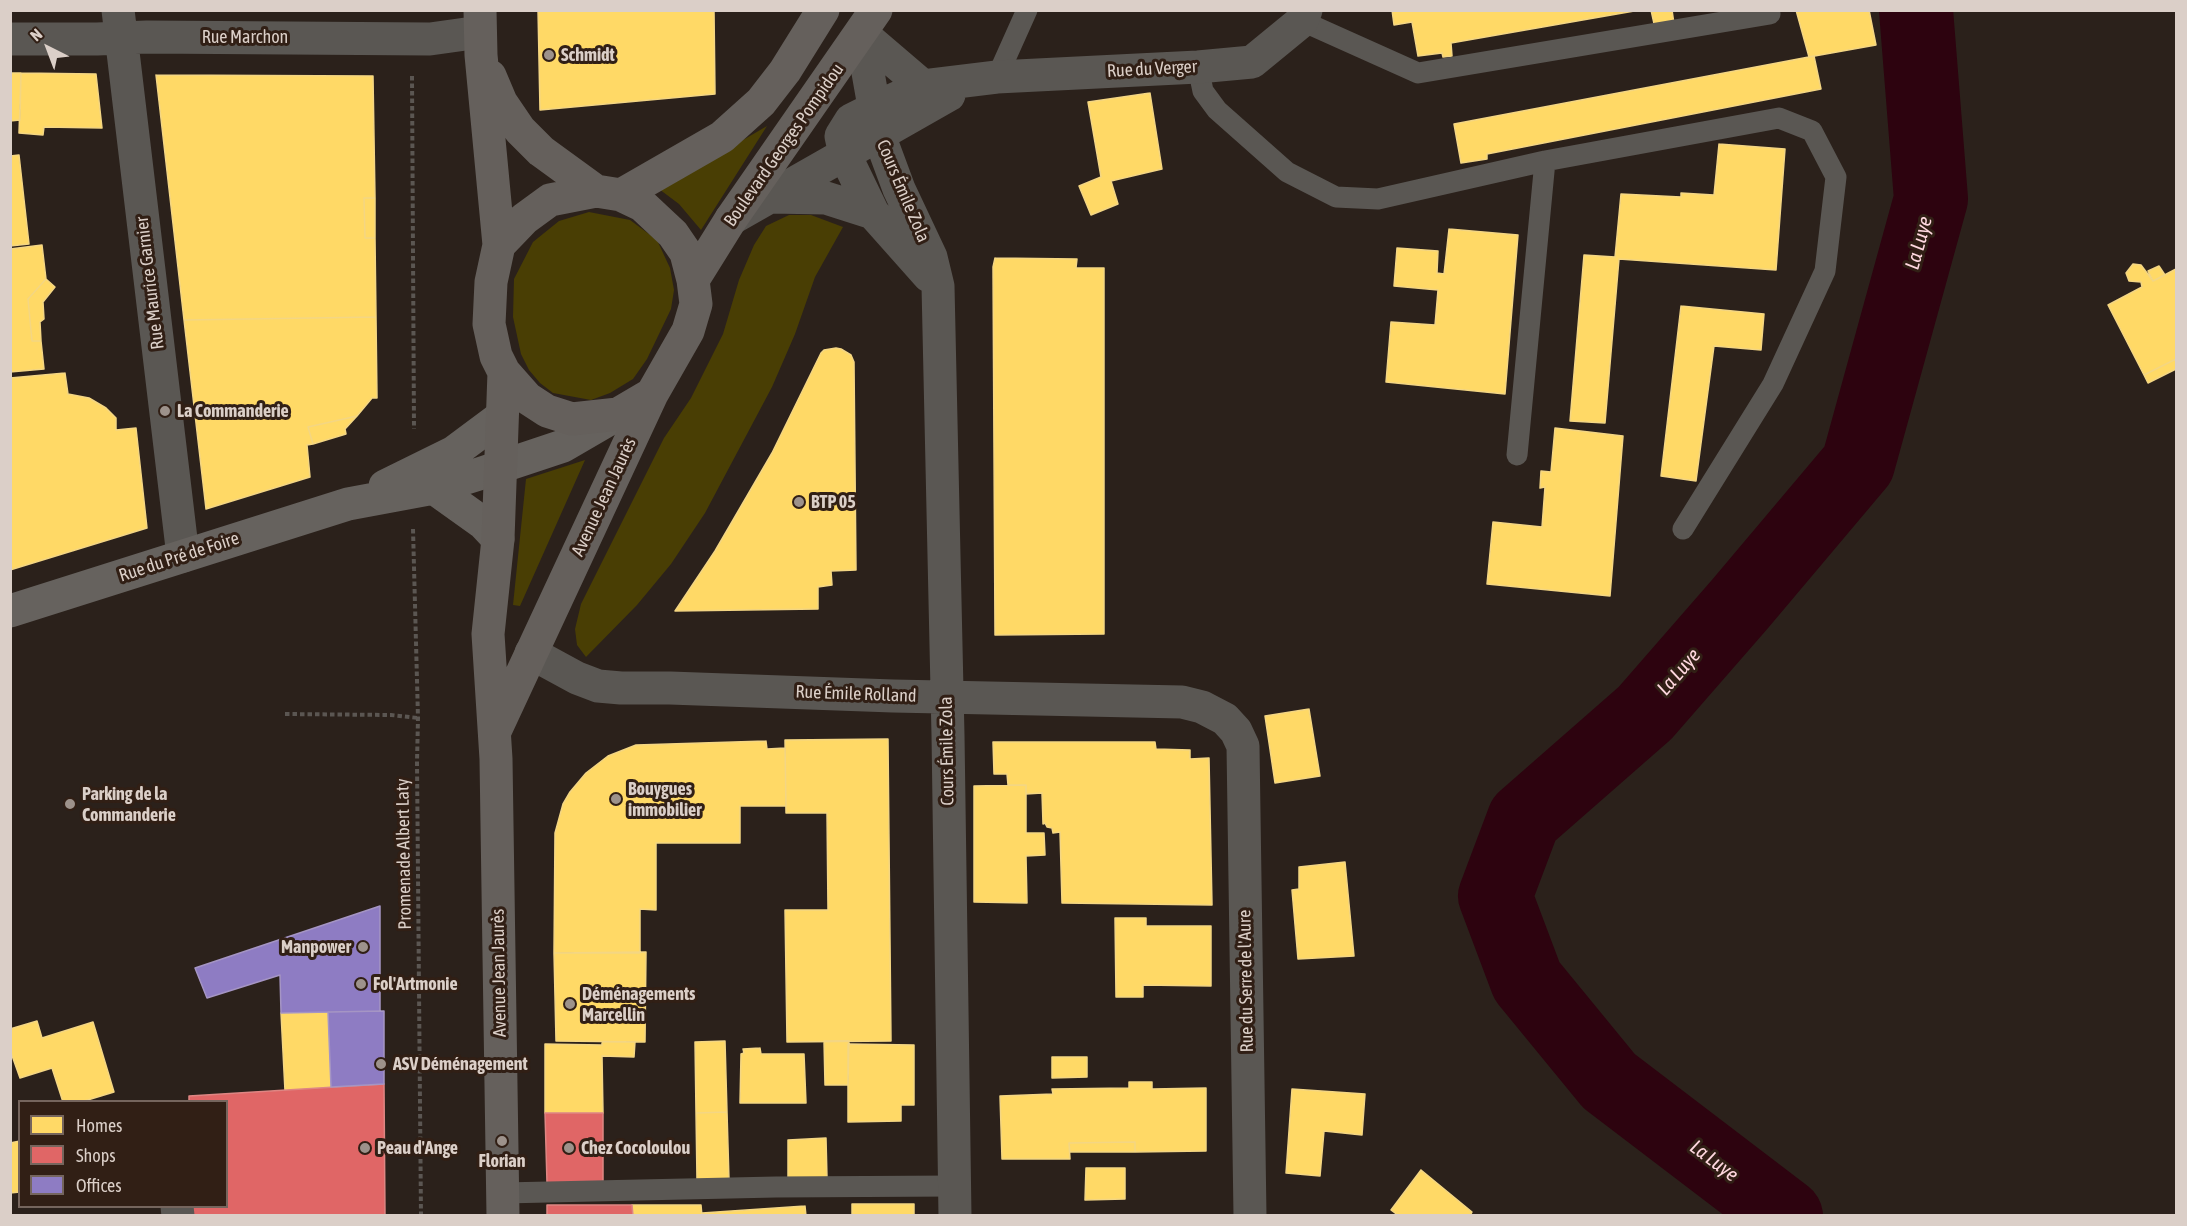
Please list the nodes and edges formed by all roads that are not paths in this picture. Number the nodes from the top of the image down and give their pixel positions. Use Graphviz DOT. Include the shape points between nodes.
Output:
graph roads {
  1 [pos="823,10"];
  2 [pos="1027,10"];
  3 [pos="1770,14"];
  4 [pos="1304,16"];
  5 [pos="869,22"];
  6 [pos="120,24"];
  7 [pos="480,32"];
  8 [pos="10,39"];
  9 [pos="1198,67"];
  10 [pos="987,78"];
  11 [pos="923,86"];
  12 [pos="877,121"];
  13 [pos="845,155"];
  14 [pos="1545,161"];
  15 [pos="609,193"];
  16 [pos="769,197"];
  17 [pos="873,213"];
  18 [pos="731,219"];
  19 [pos="499,245"];
  20 [pos="693,280"];
  21 [pos="938,286"];
  22 [pos="504,372"];
  23 [pos="652,394"];
  24 [pos="618,414"];
  25 [pos="501,417"];
  26 [pos="1518,455"];
  27 [pos="499,467"];
  28 [pos="420,484"];
  29 [pos="1683,529"];
  30 [pos="498,539"];
  31 [pos="183,556"];
  32 [pos="10,611"];
  33 [pos="531,652"];
  34 [pos="946,697"];
  35 [pos="495,731"];
  36 [pos="1243,746"];
  37 [pos="955,1201"];
  38 [pos="503,1204"];
  39 [pos="1250,1215"];
  1 -- 15 [label="main road" via="785,71 753,109 722,137"];
  2 -- 10 [label="lane"];
  3 -- 4 [label="lane" via="1418,74"];
  4 -- 9 [label="street, Rue du Verger" via="1252,62"];
  5 -- 11 [label="street"];
  5 -- 12 [label="street, Cours Émile Zola"];
  5 -- 18 [label="main road, Boulevard Georges Pompidou"];
  6 -- 7 [label="street, Rue Marchon" via="430,39"];
  6 -- 8 [label="street, Rue Marchon"];
  6 -- 31 [label="street, Rue Maurice Garnier"];
  7 -- 15 [label="main road" via="501,102 520,130 541,151"];
  7 -- 19 [label="main road"];
  9 -- 10 [label="street, Rue du Verger"];
  9 -- 14 [label="lane" via="1203,91 1217,111 1287,171 1336,197 1378,200"];
  10 -- 11 [label="street, Rue du Verger"];
  10 -- 12 [label="street"];
  11 -- 12 [label="street, Rue du Verger"];
  12 -- 13 [label="street"];
  12 -- 21 [label="street, Cours Émile Zola" via="899,189 931,257"];
  13 -- 16 [label="street"];
  13 -- 17 [label="street"];
  14 -- 26 [label="lane"];
  14 -- 29 [label="lane" via="1779,118 1812,131 1836,177 1825,271 1773,384"];
  15 -- 19 [label="main road" via="550,200"];
  15 -- 20 [label="main road, Avenue Jean Jaurès" via="642,205 673,234 686,253"];
  16 -- 17 [label="street, Cours Émile Zola" via="826,198"];
  16 -- 18 [label="street"];
  17 -- 21 [label="street, Cours Émile Zola"];
  18 -- 20 [label="main road, Boulevard Georges Pompidou"];
  19 -- 22 [label="main road" via="491,282 489,324"];
  20 -- 23 [label="main road, Avenue Jean Jaurès" via="696,304 688,331"];
  21 -- 34 [label="street, Cours Émile Zola"];
  22 -- 24 [label="main road" via="526,398 547,411 572,419"];
  22 -- 25 [label="main road, Avenue Jean Jaurès"];
  23 -- 24 [label="main road"];
  23 -- 33 [label="main road, Avenue Jean Jaurès"];
  24 -- 27 [label="main road, Rue du Pré de Foire" via="563,446"];
  25 -- 27 [label="main road, Avenue Jean Jaurès"];
  25 -- 28 [label="main road, Rue du Pré de Foire"];
  27 -- 28 [label="main road, Rue du Pré de Foire"];
  27 -- 30 [label="main road, Avenue Jean Jaurès"];
  28 -- 30 [label="main road" via="469,512"];
  28 -- 31 [label="main road, Rue du Pré de Foire"];
  30 -- 35 [label="main road, Avenue Jean Jaurès" via="488,634"];
  31 -- 32 [label="main road, Rue du Pré de Foire"];
  33 -- 34 [label="street, Rue Émile Rolland" via="598,686"];
  33 -- 35 [label="main road, Avenue Jean Jaurès"];
  34 -- 36 [label="street, Rue Émile Rolland" via="1182,702 1225,719"];
  34 -- 37 [label="street, Cours Émile Zola"];
  35 -- 38 [label="main road, Avenue Jean Jaurès"];
  36 -- 39 [label="street, Rue du Serre de l'Aure"];
  37 -- 38 [label="lane" via="776,1187"];
}
